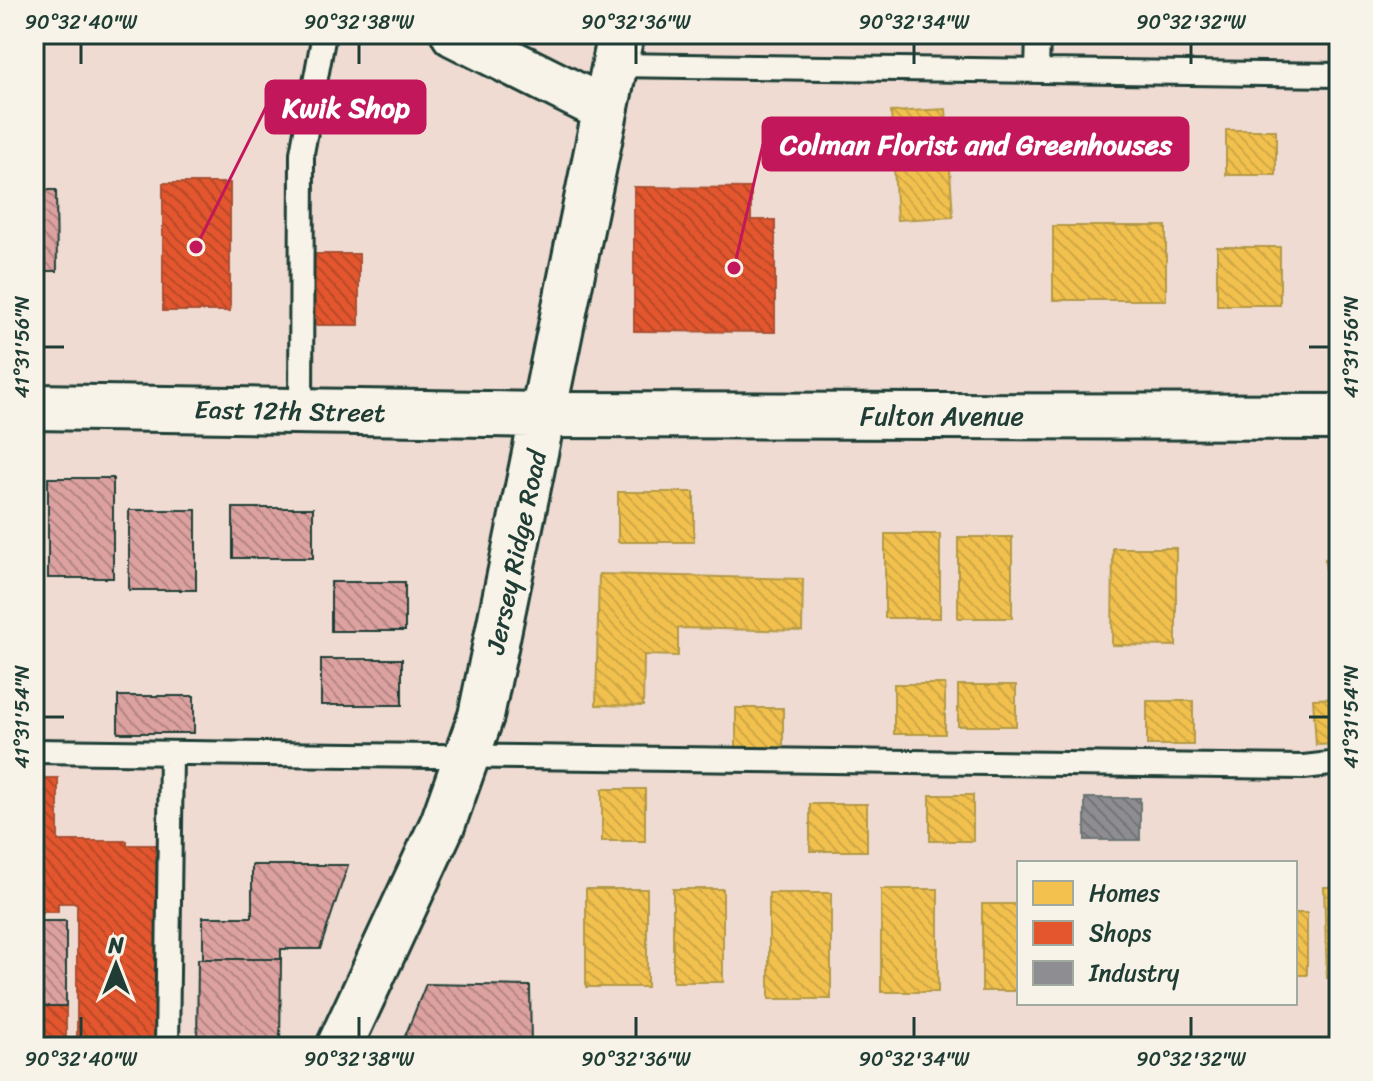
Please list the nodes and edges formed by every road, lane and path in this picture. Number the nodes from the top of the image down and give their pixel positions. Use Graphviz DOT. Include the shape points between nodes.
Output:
graph roads {
  1 [pos="324,34"];
  2 [pos="454,34"];
  3 [pos="1038,34"];
  4 [pos="617,50"];
  5 [pos="1037,71"];
  6 [pos="1339,75"];
  7 [pos="604,109"];
  8 [pos="34,407"];
  9 [pos="301,411"];
  10 [pos="545,415"];
  11 [pos="1339,417"];
  12 [pos="34,751"];
  13 [pos="171,753"];
  14 [pos="466,757"];
  15 [pos="1339,763"];
  16 [pos="167,1047"];
  17 [pos="339,1047"];
  1 -- 9 [label="lane" via="302,153"];
  2 -- 7 [label="street"];
  3 -- 5 [label="lane"];
  4 -- 5 [label="lane"];
  4 -- 7 [label="street, Jersey Ridge Road"];
  5 -- 6 [label="lane"];
  7 -- 10 [label="street, Jersey Ridge Road"];
  8 -- 9 [label="street, East 12th Street"];
  9 -- 10 [label="street, East 12th Street"];
  10 -- 11 [label="street, Fulton Avenue"];
  10 -- 14 [label="street, Jersey Ridge Road" via="481,716"];
  12 -- 13 [label="lane"];
  13 -- 14 [label="lane"];
  13 -- 16 [label="lane"];
  14 -- 15 [label="lane" via="1304,767"];
  14 -- 17 [label="street, Jersey Ridge Road" via="443,823"];
}
